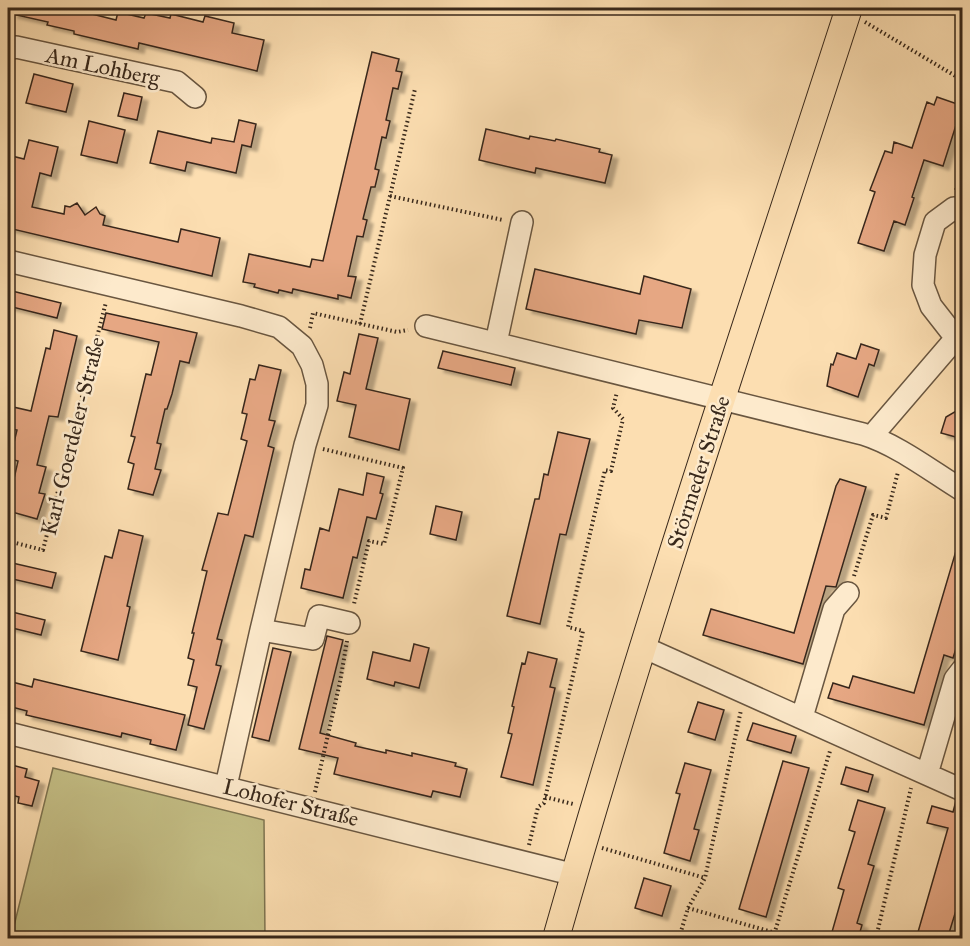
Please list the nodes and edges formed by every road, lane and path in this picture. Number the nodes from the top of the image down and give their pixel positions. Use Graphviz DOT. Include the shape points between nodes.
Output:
graph roads {
  1 [pos="857,15"];
  2 [pos="8,49"];
  3 [pos="963,80"];
  4 [pos="416,89"];
  5 [pos="195,97"];
  6 [pos="390,196"];
  7 [pos="954,208"];
  8 [pos="522,223"];
  9 [pos="8,261"];
  10 [pos="110,286"];
  11 [pos="360,324"];
  12 [pos="426,326"];
  13 [pos="959,340"];
  14 [pos="496,343"];
  15 [pos="301,345"];
  16 [pos="621,374"];
  17 [pos="721,399"];
  18 [pos="874,438"];
  19 [pos="304,445"];
  20 [pos="903,454"];
  21 [pos="963,490"];
  22 [pos="8,541"];
  23 [pos="848,593"];
  24 [pos="350,623"];
  25 [pos="261,630"];
  26 [pos="643,647"];
  27 [pos="963,670"];
  28 [pos="745,692"];
  29 [pos="802,717"];
  30 [pos="8,732"];
  31 [pos="836,733"];
  32 [pos="927,774"];
  33 [pos="226,786"];
  34 [pos="963,790"];
  35 [pos="545,797"];
  36 [pos="574,804"];
  37 [pos="311,807"];
  38 [pos="584,843"];
  39 [pos="525,862"];
  40 [pos="575,874"];
  41 [pos="705,878"];
  42 [pos="688,908"];
  43 [pos="773,938"];
  44 [pos="556,939"];
  45 [pos="679,939"];
  46 [pos="876,939"];
  1 -- 3 [label="path"];
  1 -- 17 [label="main road, Störmeder Straße"];
  2 -- 5 [label="street, Am Lohberg" via="15,46 177,82"];
  4 -- 6 [label="path"];
  6 -- 8 [label="path"];
  6 -- 11 [label="path"];
  7 -- 13 [label="street" via="935,222 925,255 923,285 931,306"];
  8 -- 14 [label="street"];
  9 -- 10 [label="street"];
  10 -- 15 [label="street" via="279,327"];
  10 -- 22 [label="path, Karl-Goerdeler-Straße" via="43,550"];
  11 -- 12 [label="path" via="396,332"];
  11 -- 15 [label="path" via="313,313 307,339"];
  12 -- 14 [label="street"];
  13 -- 18 [label="street"];
  14 -- 16 [label="street"];
  15 -- 19 [label="street" via="317,384 317,405"];
  16 -- 17 [label="street"];
  16 -- 35 [label="path" via="614,408 623,419 610,471 605,470 568,627 583,631"];
  17 -- 18 [label="street"];
  17 -- 26 [label="main road, Störmeder Straße"];
  18 -- 20 [label="street"];
  19 -- 24 [label="path" via="403,468 384,544 369,541"];
  19 -- 25 [label="street"];
  20 -- 21 [label="street"];
  20 -- 23 [label="path" via="886,518 873,515"];
  23 -- 29 [label="street" via="834,609"];
  24 -- 25 [label="street" via="319,616 313,639"];
  24 -- 37 [label="path"];
  25 -- 33 [label="street"];
  26 -- 28 [label="street"];
  26 -- 38 [label="main road, Störmeder Straße"];
  27 -- 32 [label="street" via="955,679"];
  28 -- 29 [label="street"];
  28 -- 41 [label="path"];
  29 -- 31 [label="street"];
  30 -- 33 [label="street, Lohofer Straße"];
  31 -- 32 [label="street"];
  31 -- 43 [label="path"];
  32 -- 34 [label="street"];
  32 -- 46 [label="path" via="913,779"];
  33 -- 37 [label="street, Lohofer Straße"];
  35 -- 36 [label="path"];
  35 -- 39 [label="path" via="538,807"];
  37 -- 39 [label="street, Lohofer Straße"];
  38 -- 40 [label="main road, Störmeder Straße"];
  38 -- 41 [label="path"];
  39 -- 40 [label="street, Lohofer Straße"];
  40 -- 44 [label="main road, Störmeder Straße"];
  41 -- 42 [label="path"];
  42 -- 43 [label="path" via="772,932"];
  42 -- 45 [label="path"];
}
